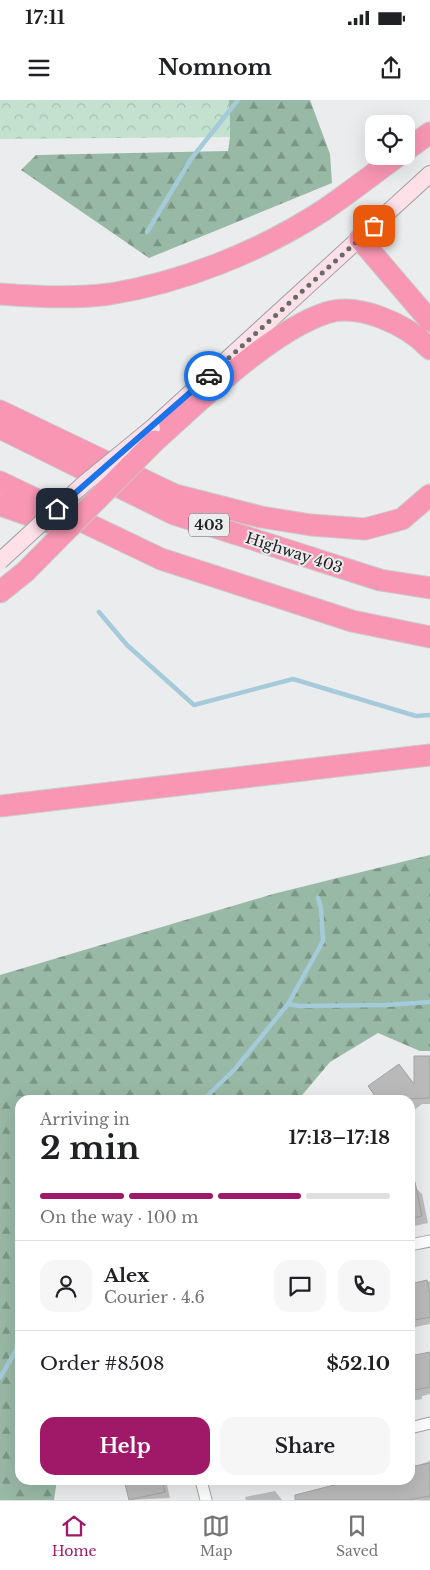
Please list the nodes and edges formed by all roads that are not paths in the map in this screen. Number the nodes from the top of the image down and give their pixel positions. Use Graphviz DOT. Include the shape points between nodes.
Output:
graph roads {
  1 [pos="430,133"];
  2 [pos="415,144"];
  3 [pos="386,165"];
  4 [pos="430,174"];
  5 [pos="360,239"];
  6 [pos="0,294"];
  7 [pos="430,321"];
  8 [pos="430,349"];
  9 [pos="0,411"];
  10 [pos="0,428"];
  11 [pos="154,435"];
  12 [pos="0,482"];
  13 [pos="430,495"];
  14 [pos="0,505"];
  15 [pos="161,559"];
  16 [pos="0,561"];
  17 [pos="430,588"];
  18 [pos="0,592"];
  19 [pos="430,637"];
  20 [pos="430,755"];
  21 [pos="0,806"];
  22 [pos="430,1241"];
  23 [pos="415,1244"];
  24 [pos="430,1423"];
  25 [pos="415,1427"];
  26 [pos="202,1485"];
  27 [pos="206,1500"];
  1 -- 2 [label="highway"];
  3 -- 6 [label="highway" via="323,210 252,249 182,276 110,294 42,298"];
  4 -- 5 [label="main road"];
  5 -- 7 [label="highway"];
  5 -- 11 [label="main road"];
  8 -- 11 [label="highway" via="399,325 361,311 328,312 298,325 262,349"];
  9 -- 13 [label="highway" via="175,495 261,517 366,529 402,519"];
  10 -- 17 [label="highway, Highway 403 / 403" via="174,514 380,580"];
  11 -- 16 [label="main road, bridge" via="85,483"];
  11 -- 18 [label="highway, bridge" via="25,572"];
  12 -- 15 [label="highway"];
  14 -- 15 [label="highway"];
  15 -- 19 [label="highway" via="352,621"];
  20 -- 21 [label="highway"];
  22 -- 23 [label="street"];
  24 -- 25 [label="street"];
  26 -- 27 [label="street"];
}
